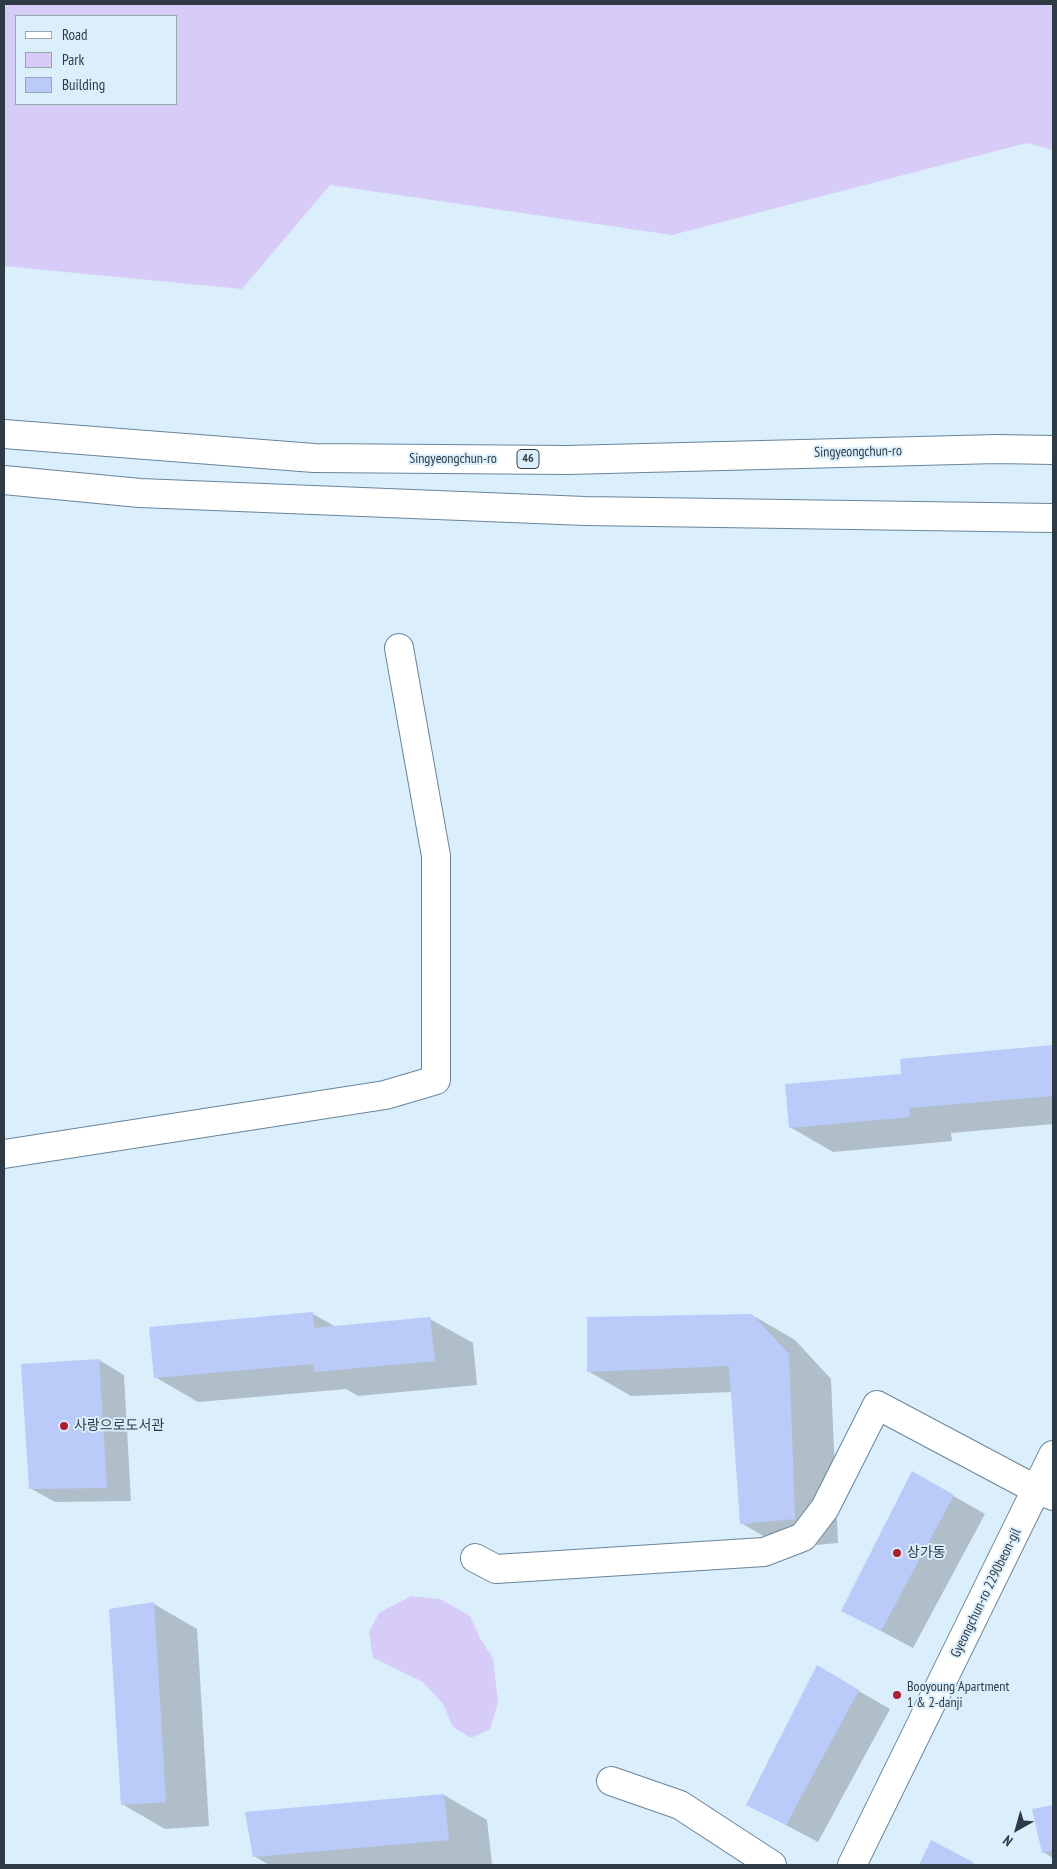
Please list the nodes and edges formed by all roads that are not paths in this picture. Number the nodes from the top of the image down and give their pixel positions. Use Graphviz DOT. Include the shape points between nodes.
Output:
graph roads {
  1 [pos="4,434"];
  2 [pos="1053,450"];
  3 [pos="4,480"];
  4 [pos="1053,518"];
  5 [pos="399,648"];
  6 [pos="4,1154"];
  7 [pos="1053,1455"];
  8 [pos="1045,1493"];
  9 [pos="475,1558"];
  10 [pos="611,1781"];
  11 [pos="772,1865"];
  12 [pos="852,1865"];
  1 -- 2 [label="main road, Singyeongchun-ro / 46" via="314,458 566,460"];
  3 -- 4 [label="main road" via="140,493 585,511"];
  5 -- 6 [label="main road" via="436,856 436,1080 385,1095"];
  7 -- 8 [label="main road, Gyeongchun-ro 2290beon-gil"];
  8 -- 9 [label="main road" via="877,1405 825,1508 803,1536 764,1552 496,1570"];
  8 -- 12 [label="main road, Gyeongchun-ro 2290beon-gil"];
  10 -- 11 [label="main road" via="680,1805"];
}
